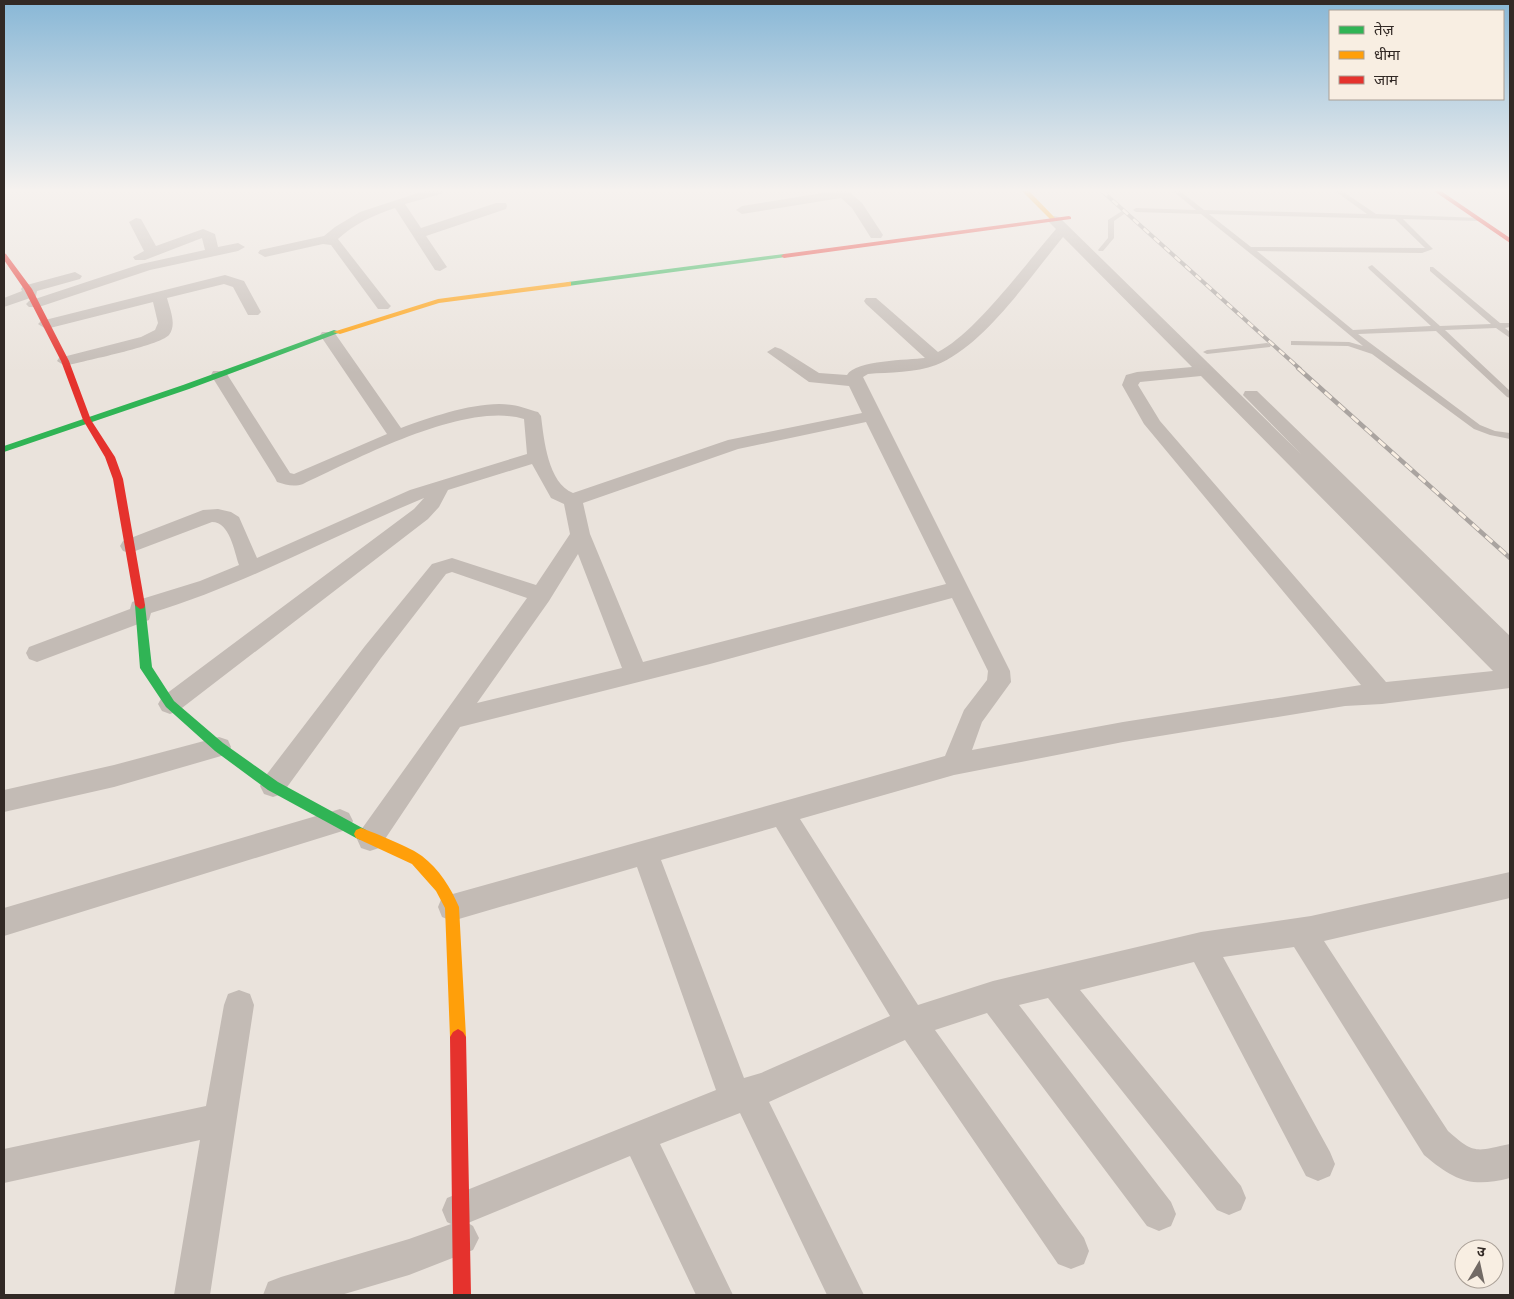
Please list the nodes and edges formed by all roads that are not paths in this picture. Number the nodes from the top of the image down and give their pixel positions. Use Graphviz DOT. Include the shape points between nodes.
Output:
graph roads {
  1 [pos="152,252"];
  2 [pos="212,252"];
  3 [pos="272,252"];
  4 [pos="344,252"];
  5 [pos="430,252"];
  6 [pos="742,252"];
  7 [pos="812,252"];
  8 [pos="1035,252"];
  9 [pos="1091,252"];
  10 [pos="1103,252"];
  11 [pos="1252,252"];
  12 [pos="265,253"];
  13 [pos="4,255"];
  14 [pos="440,267"];
  15 [pos="1372,267"];
  16 [pos="1433,268"];
  17 [pos="31,295"];
  18 [pos="159,295"];
  19 [pos="871,301"];
  20 [pos="4,303"];
  21 [pos="383,306"];
  22 [pos="253,312"];
  23 [pos="46,324"];
  24 [pos="1510,325"];
  25 [pos="1498,326"];
  26 [pos="1436,328"];
  27 [pos="1350,332"];
  28 [pos="328,335"];
  29 [pos="1510,336"];
  30 [pos="1294,343"];
  31 [pos="1267,345"];
  32 [pos="775,352"];
  33 [pos="1207,352"];
  34 [pos="1375,352"];
  35 [pos="937,360"];
  36 [pos="65,362"];
  37 [pos="1207,371"];
  38 [pos="219,376"];
  39 [pos="855,381"];
  40 [pos="1510,395"];
  41 [pos="86,416"];
  42 [pos="872,416"];
  43 [pos="397,435"];
  44 [pos="1510,436"];
  45 [pos="4,440"];
  46 [pos="4,449"];
  47 [pos="537,457"];
  48 [pos="441,485"];
  49 [pos="573,500"];
  50 [pos="580,534"];
  51 [pos="130,546"];
  52 [pos="251,569"];
  53 [pos="960,588"];
  54 [pos="541,595"];
  55 [pos="141,611"];
  56 [pos="1510,650"];
  57 [pos="37,653"];
  58 [pos="636,673"];
  59 [pos="1510,674"];
  60 [pos="1510,679"];
  61 [pos="1382,694"];
  62 [pos="170,704"];
  63 [pos="452,719"];
  64 [pos="219,747"];
  65 [pos="954,764"];
  66 [pos="273,786"];
  67 [pos="4,804"];
  68 [pos="782,813"];
  69 [pos="340,821"];
  70 [pos="370,839"];
  71 [pos="645,852"];
  72 [pos="1510,885"];
  73 [pos="452,906"];
  74 [pos="4,922"];
  75 [pos="1301,931"];
  76 [pos="1201,946"];
  77 [pos="1054,982"];
  78 [pos="993,996"];
  79 [pos="239,1005"];
  80 [pos="911,1022"];
  81 [pos="741,1096"];
  82 [pos="219,1120"];
  83 [pos="638,1136"];
  84 [pos="1510,1161"];
  85 [pos="1318,1164"];
  86 [pos="4,1166"];
  87 [pos="1229,1198"];
  88 [pos="1160,1214"];
  89 [pos="460,1224"];
  90 [pos="1071,1251"];
  91 [pos="192,1295"];
  92 [pos="281,1295"];
  93 [pos="462,1295"];
  94 [pos="715,1295"];
  95 [pos="846,1295"];
  1 -- 17 [label="street"];
  2 -- 17 [label="street"];
  3 -- 12 [label="street"];
  4 -- 21 [label="street"];
  5 -- 14 [label="street"];
  6 -- 21 [label="main road" via="458,289"];
  7 -- 28 [label="main road" via="438,301"];
  8 -- 35 [label="street" via="976,331"];
  9 -- 37 [label="street"];
  10 -- 33 [label="street"];
  11 -- 27 [label="lane"];
  13 -- 17 [label="main road"];
  15 -- 26 [label="lane"];
  16 -- 25 [label="lane"];
  17 -- 20 [label="street"];
  17 -- 23 [label="main road"];
  18 -- 22 [label="street" via="231,280 239,284"];
  18 -- 23 [label="street"];
  18 -- 36 [label="street" via="166,323 162,333"];
  19 -- 35 [label="street"];
  21 -- 41 [label="main road"];
  23 -- 36 [label="main road"];
  24 -- 25 [label="lane"];
  25 -- 26 [label="lane"];
  25 -- 29 [label="lane"];
  26 -- 27 [label="lane"];
  26 -- 40 [label="lane"];
  27 -- 34 [label="lane"];
  28 -- 38 [label="main road"];
  28 -- 43 [label="street"];
  30 -- 34 [label="lane" via="1349,344"];
  31 -- 33 [label="lane"];
  32 -- 39 [label="street" via="815,378"];
  33 -- 56 [label="street"];
  34 -- 44 [label="lane" via="1477,426"];
  35 -- 39 [label="street" via="864,370 855,375"];
  36 -- 41 [label="main road"];
  37 -- 59 [label="street"];
  37 -- 61 [label="street" via="1137,377 1130,385 1153,424"];
  38 -- 41 [label="main road"];
  38 -- 43 [label="street" via="284,478 289,480 296,480"];
  39 -- 42 [label="street"];
  41 -- 45 [label="main road"];
  41 -- 46 [label="main road"];
  41 -- 51 [label="main road" via="110,457 118,479"];
  42 -- 49 [label="street" via="734,444"];
  42 -- 53 [label="street"];
  43 -- 47 [label="street" via="487,411 515,410 532,416"];
  47 -- 48 [label="street"];
  47 -- 49 [label="street" via="558,494"];
  48 -- 52 [label="street"];
  48 -- 62 [label="street" via="421,514"];
  49 -- 50 [label="street"];
  50 -- 54 [label="street"];
  50 -- 58 [label="street"];
  51 -- 52 [label="street" via="201,518 219,515 230,519 234,525"];
  51 -- 55 [label="main road"];
  52 -- 55 [label="street"];
  53 -- 58 [label="street"];
  53 -- 65 [label="street" via="999,677 972,717"];
  54 -- 63 [label="street"];
  54 -- 66 [label="street" via="462,568 439,569"];
  55 -- 57 [label="street"];
  55 -- 62 [label="main road" via="146,668"];
  58 -- 63 [label="street"];
  60 -- 61 [label="street"];
  61 -- 65 [label="street" via="1344,696 1123,732"];
  62 -- 64 [label="main road"];
  63 -- 70 [label="street"];
  64 -- 66 [label="main road"];
  64 -- 67 [label="street"];
  65 -- 68 [label="street"];
  66 -- 69 [label="main road"];
  68 -- 71 [label="street"];
  68 -- 80 [label="street"];
  69 -- 70 [label="main road"];
  69 -- 74 [label="street"];
  70 -- 73 [label="main road" via="417,860 441,886"];
  71 -- 73 [label="street"];
  71 -- 81 [label="street"];
  72 -- 75 [label="street"];
  73 -- 89 [label="main road" via="459,1048"];
  75 -- 76 [label="street"];
  75 -- 84 [label="street" via="1436,1143 1456,1161 1477,1169"];
  76 -- 77 [label="street"];
  76 -- 85 [label="street"];
  77 -- 78 [label="street"];
  77 -- 87 [label="street"];
  78 -- 80 [label="street"];
  78 -- 88 [label="street"];
  79 -- 82 [label="street"];
  80 -- 81 [label="street"];
  80 -- 90 [label="street"];
  81 -- 83 [label="street"];
  81 -- 95 [label="street"];
  82 -- 86 [label="street"];
  82 -- 91 [label="street"];
  83 -- 89 [label="street"];
  83 -- 94 [label="street"];
  89 -- 92 [label="street" via="408,1257"];
  89 -- 93 [label="main road"];
}
